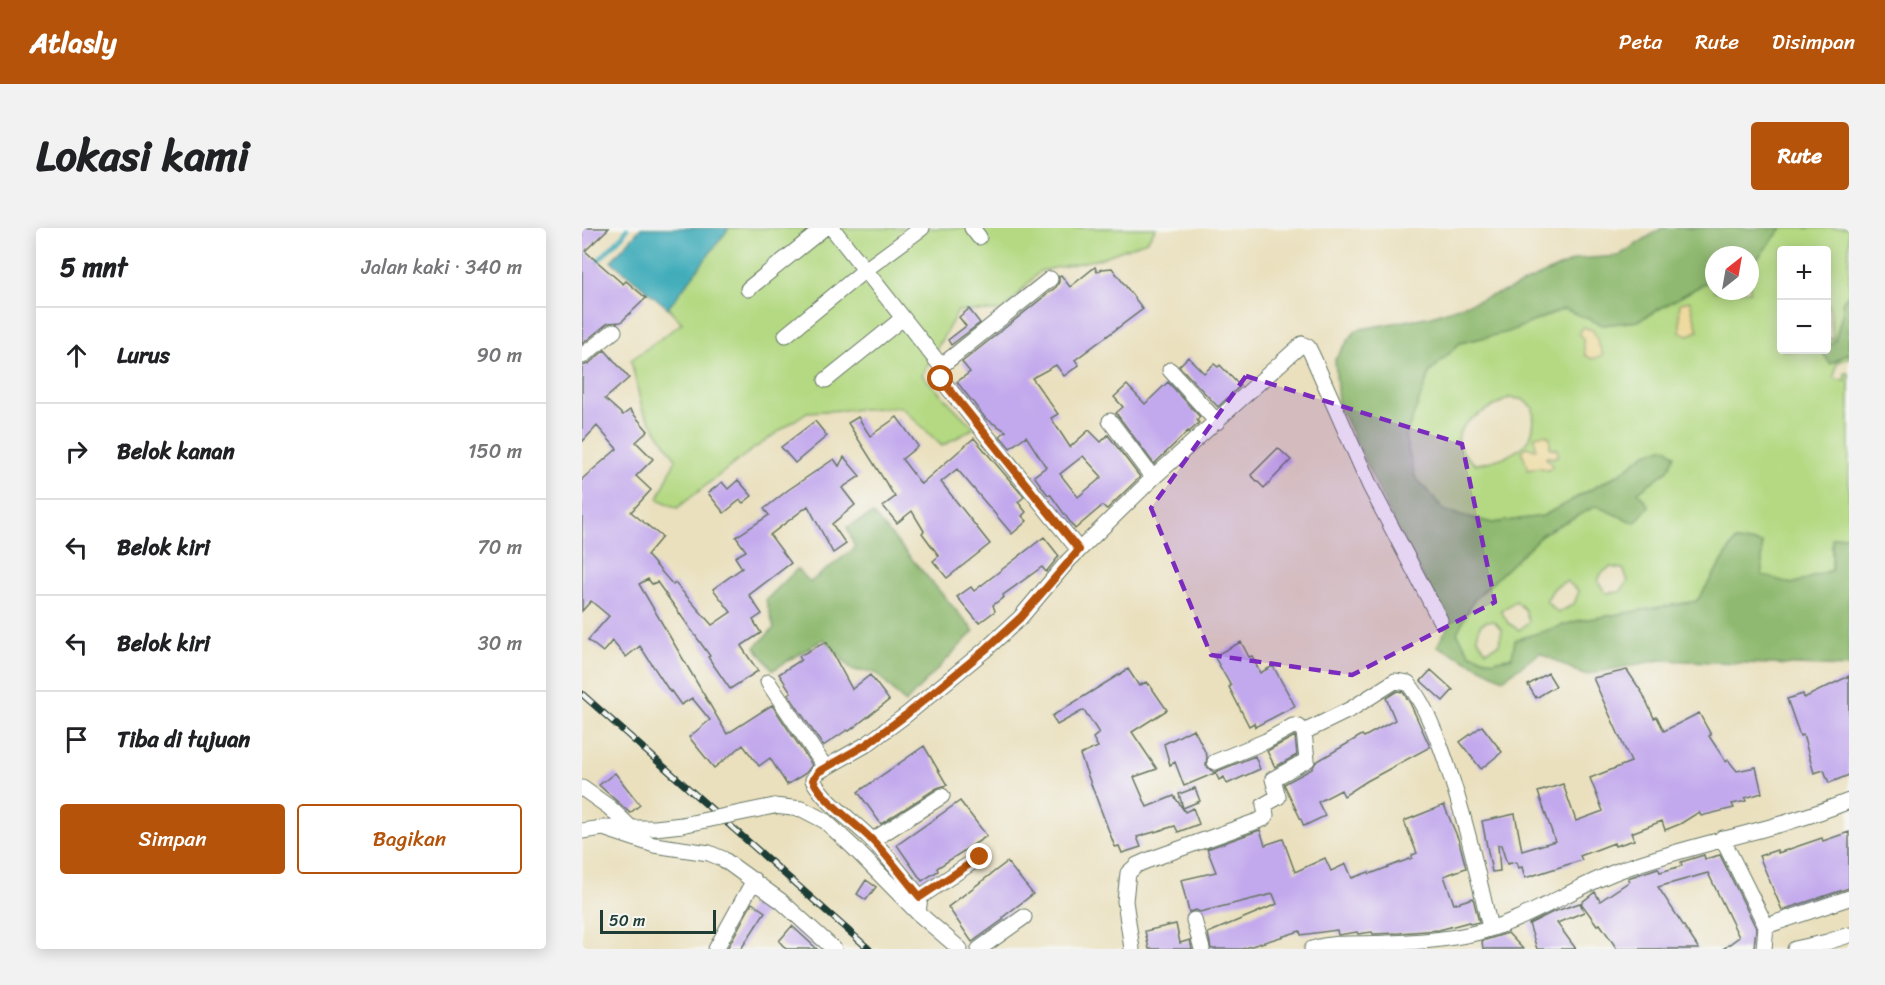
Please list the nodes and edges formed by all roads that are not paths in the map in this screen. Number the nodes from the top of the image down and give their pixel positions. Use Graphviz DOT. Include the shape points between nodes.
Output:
graph roads {
  1 [pos="825,228"];
  2 [pos="832,228"];
  3 [pos="922,228"];
  4 [pos="865,270"];
  5 [pos="1050,279"];
  6 [pos="748,289"];
  7 [pos="903,318"];
  8 [pos="614,330"];
  9 [pos="786,335"];
  10 [pos="582,356"];
  11 [pos="941,366"];
  12 [pos="1170,370"];
  13 [pos="826,380"];
  14 [pos="1110,421"];
  15 [pos="1217,422"];
  16 [pos="1153,478"];
  17 [pos="1079,550"];
  18 [pos="1440,620"];
  19 [pos="768,682"];
  20 [pos="1304,732"];
  21 [pos="1215,762"];
  22 [pos="825,767"];
  23 [pos="582,788"];
  24 [pos="942,796"];
  25 [pos="1849,801"];
  26 [pos="603,828"];
  27 [pos="631,828"];
  28 [pos="582,831"];
  29 [pos="1722,838"];
  30 [pos="873,840"];
  31 [pos="980,857"];
  32 [pos="754,880"];
  33 [pos="920,897"];
  34 [pos="1849,898"];
  35 [pos="918,913"];
  36 [pos="1024,917"];
  37 [pos="1194,920"];
  38 [pos="1766,926"];
  39 [pos="1490,927"];
  40 [pos="1849,935"];
  41 [pos="1442,944"];
  42 [pos="1388,946"];
  43 [pos="716,949"];
  44 [pos="834,949"];
  45 [pos="960,949"];
  46 [pos="979,949"];
  47 [pos="1132,949"];
  48 [pos="1202,949"];
  49 [pos="1312,949"];
  50 [pos="1764,949"];
  51 [pos="1795,949"];
  1 -- 6 [label="street"];
  2 -- 4 [label="street"];
  3 -- 4 [label="street"];
  4 -- 7 [label="street"];
  4 -- 9 [label="street"];
  5 -- 11 [label="street"];
  7 -- 11 [label="street"];
  7 -- 13 [label="street"];
  8 -- 10 [label="street"];
  11 -- 17 [label="street" via="941,379"];
  12 -- 15 [label="street"];
  14 -- 16 [label="street"];
  15 -- 16 [label="street"];
  15 -- 18 [label="street" via="1305,344 1370,486"];
  16 -- 17 [label="street"];
  17 -- 22 [label="street" via="1020,618 985,650 867,744"];
  19 -- 22 [label="street"];
  20 -- 21 [label="street" via="1293,726"];
  20 -- 39 [label="street" via="1395,681 1408,683 1417,694 1449,769"];
  20 -- 47 [label="street" via="1307,760 1273,779 1278,796 1264,805 1263,819 1146,861 1128,873 1125,901"];
  22 -- 30 [label="street" via="813,780"];
  23 -- 27 [label="street"];
  24 -- 30 [label="street"];
  25 -- 29 [label="street"];
  26 -- 27 [label="street"];
  26 -- 28 [label="street"];
  26 -- 32 [label="street" via="654,845 709,853"];
  27 -- 35 [label="street, bridge" via="682,825 774,806 802,809 825,821"];
  29 -- 38 [label="street"];
  29 -- 39 [label="street" via="1617,872"];
  30 -- 33 [label="street"];
  31 -- 33 [label="street"];
  32 -- 43 [label="street"];
  32 -- 44 [label="street"];
  33 -- 35 [label="street"];
  34 -- 38 [label="street"];
  35 -- 45 [label="street"];
  36 -- 46 [label="street"];
  37 -- 48 [label="street"];
  38 -- 50 [label="street"];
  39 -- 41 [label="street"];
  40 -- 51 [label="street"];
  41 -- 42 [label="street"];
  42 -- 49 [label="street" via="1337,943"];
}
